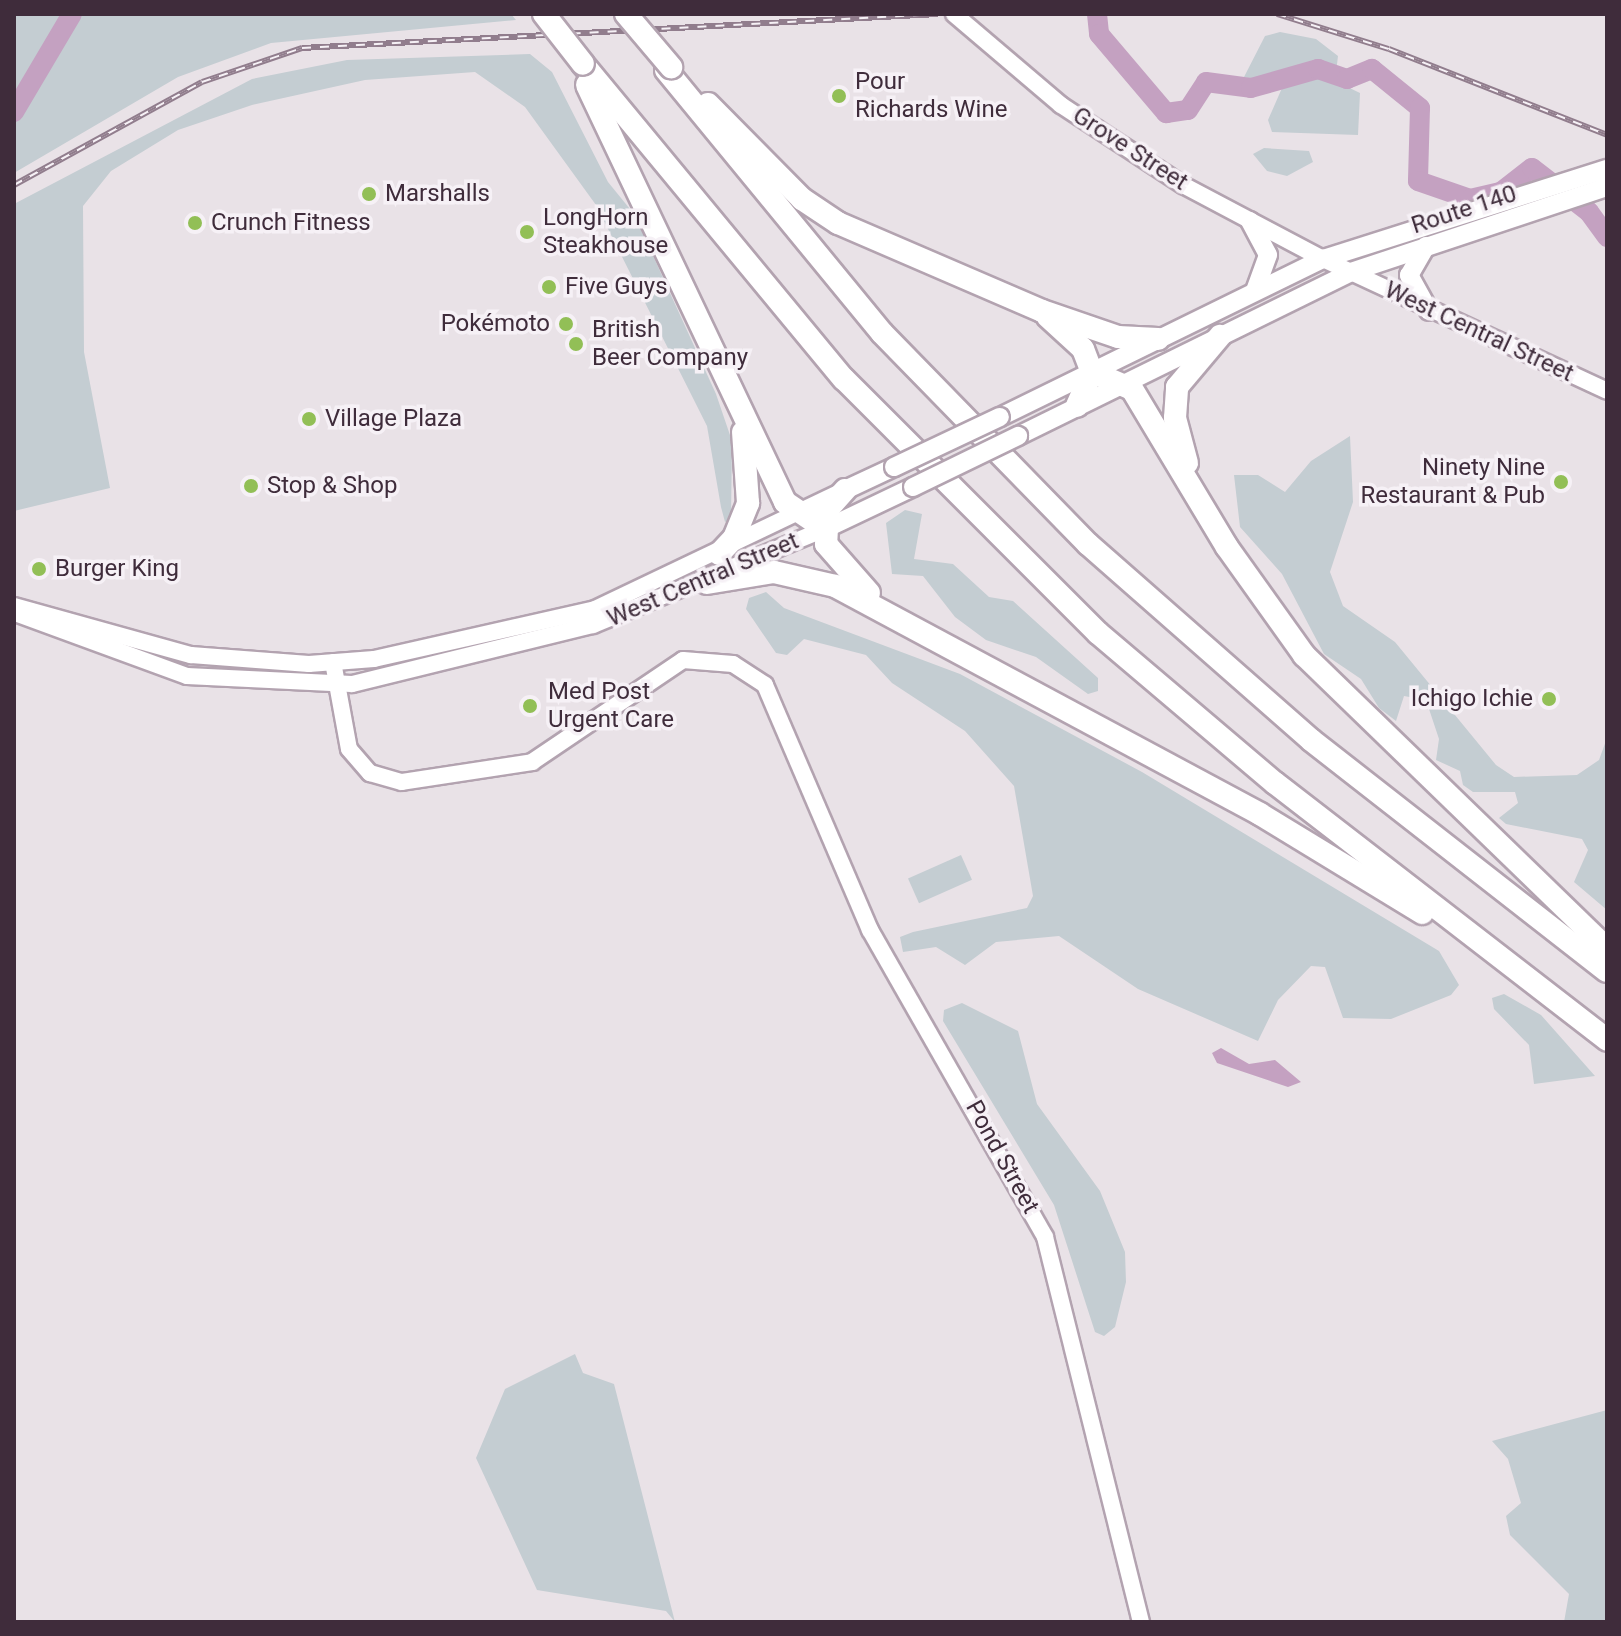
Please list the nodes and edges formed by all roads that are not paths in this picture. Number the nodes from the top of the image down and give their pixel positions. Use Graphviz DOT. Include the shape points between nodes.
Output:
graph roads {
  1 [pos="544,14"];
  2 [pos="626,14"];
  3 [pos="954,14"];
  4 [pos="580,66"];
  5 [pos="669,68"];
  6 [pos="1607,169"];
  7 [pos="1607,187"];
  8 [pos="1250,221"];
  9 [pos="1436,240"];
  10 [pos="1323,259"];
  11 [pos="1351,272"];
  12 [pos="1255,291"];
  13 [pos="1042,311"];
  14 [pos="1429,311"];
  15 [pos="1220,336"];
  16 [pos="1158,339"];
  17 [pos="1092,372"];
  18 [pos="729,385"];
  19 [pos="1124,385"];
  20 [pos="1607,391"];
  21 [pos="1077,406"];
  22 [pos="845,490"];
  23 [pos="1200,502"];
  24 [pos="796,515"];
  25 [pos="825,529"];
  26 [pos="719,554"];
  27 [pos="707,583"];
  28 [pos="14,606"];
  29 [pos="14,612"];
  30 [pos="918,627"];
  31 [pos="333,662"];
  32 [pos="337,685"];
  33 [pos="1607,949"];
  34 [pos="1607,971"];
  35 [pos="1607,1040"];
  36 [pos="1141,1622"];
  1 -- 4 [label="highway, bridge"];
  2 -- 5 [label="highway, bridge"];
  3 -- 8 [label="main road, Grove Street" via="1061,105"];
  4 -- 18 [label="highway"];
  4 -- 35 [label="highway" via="844,379 1098,633 1275,783"];
  5 -- 13 [label="highway" via="824,215"];
  5 -- 34 [label="highway" via="882,333 1088,544 1311,740"];
  6 -- 10 [label="main road, Route 140" via="1425,221"];
  7 -- 9 [label="main road, Route 140"];
  8 -- 10 [label="main road, Grove Street"];
  8 -- 12 [label="main road" via="1268,255"];
  9 -- 11 [label="main road, Route 140"];
  9 -- 14 [label="main road" via="1409,275"];
  10 -- 11 [label="main road, West Central Street"];
  10 -- 12 [label="main road, West Central Street"];
  11 -- 14 [label="main road, West Central Street"];
  11 -- 15 [label="main road, West Central Street"];
  12 -- 16 [label="main road, West Central Street"];
  13 -- 16 [label="highway" via="1118,337"];
  13 -- 17 [label="highway" via="1083,349"];
  14 -- 20 [label="main road, West Central Street"];
  15 -- 19 [label="main road, West Central Street"];
  15 -- 23 [label="highway" via="1189,365 1175,399"];
  16 -- 17 [label="main road, West Central Street"];
  17 -- 19 [label="highway"];
  17 -- 21 [label="highway"];
  17 -- 22 [label="main road, West Central Street, bridge"];
  18 -- 24 [label="highway"];
  18 -- 26 [label="highway" via="750,480 742,524"];
  19 -- 21 [label="main road, West Central Street"];
  19 -- 23 [label="highway"];
  21 -- 25 [label="main road, West Central Street, bridge"];
  22 -- 24 [label="main road, West Central Street"];
  22 -- 25 [label="highway" via="828,509"];
  23 -- 33 [label="highway" via="1304,655"];
  24 -- 25 [label="highway"];
  24 -- 26 [label="main road, West Central Street"];
  25 -- 27 [label="main road, West Central Street"];
  25 -- 30 [label="highway" via="847,574"];
  26 -- 31 [label="main road, West Central Street" via="570,617"];
  27 -- 30 [label="highway" via="764,572 802,575"];
  27 -- 32 [label="main road, West Central Street" via="505,652"];
  28 -- 31 [label="main road, West Central Street" via="191,655"];
  29 -- 32 [label="main road, West Central Street" via="187,676"];
  30 -- 35 [label="highway" via="1347,866"];
  31 -- 32 [label="main road"];
  32 -- 36 [label="main road, Pond Street" via="347,744 370,773 417,782 522,765 655,674 690,659 751,673 785,722 870,930 1045,1237"];
}
